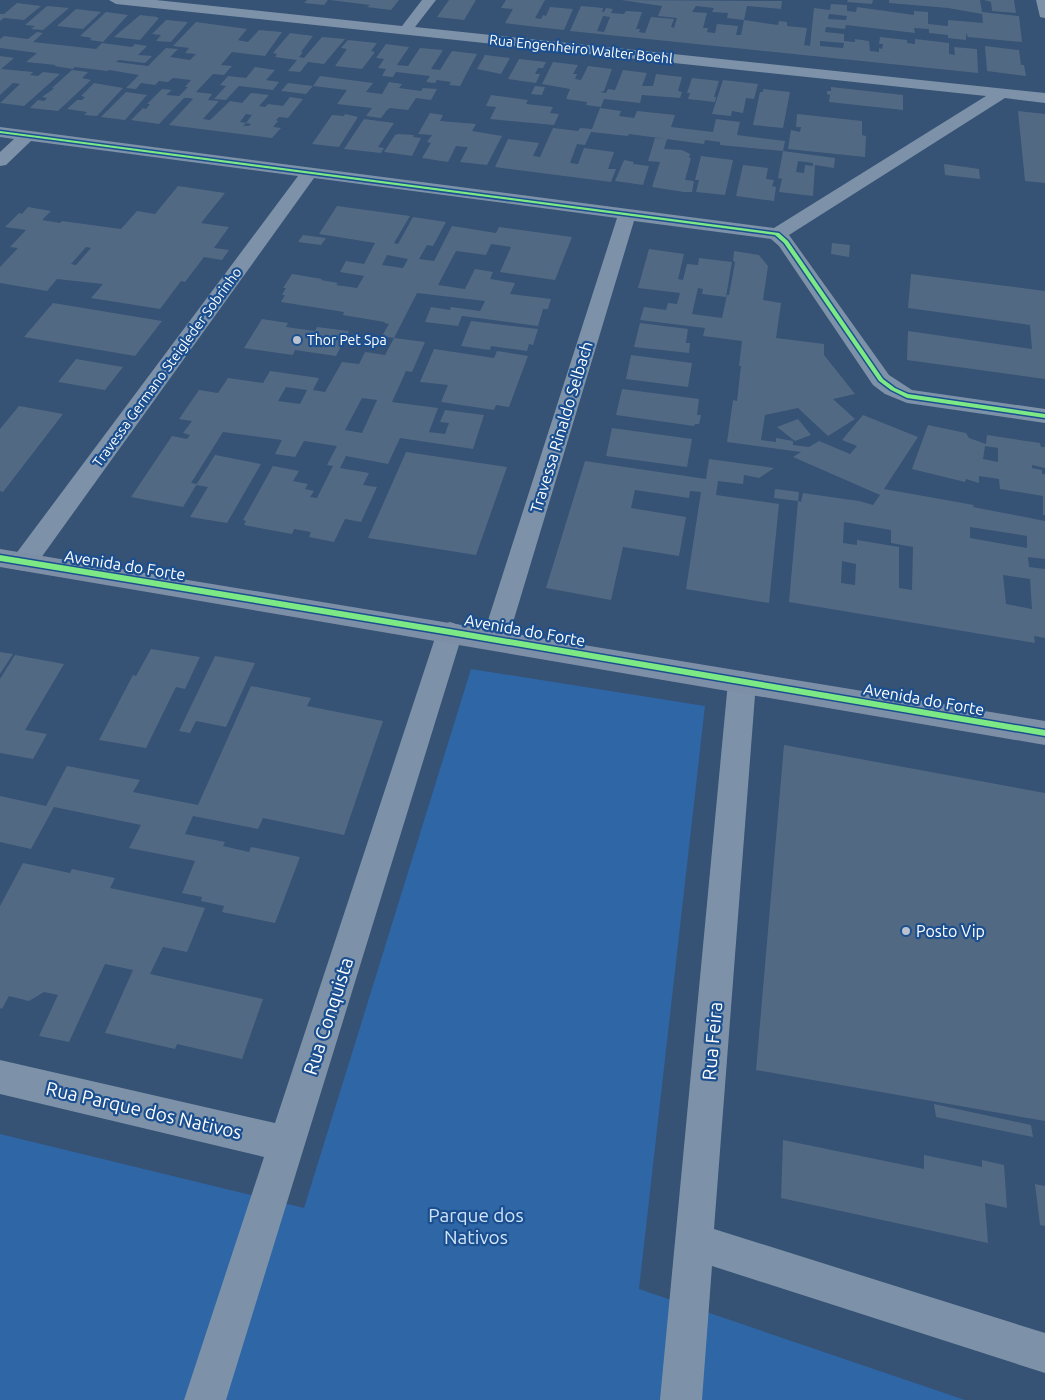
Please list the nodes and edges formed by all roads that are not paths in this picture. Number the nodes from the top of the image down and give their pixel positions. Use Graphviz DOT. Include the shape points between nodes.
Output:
graph roads {
  1 [pos="116,0"];
  2 [pos="429,0"];
  3 [pos="1043,0"];
  4 [pos="1045,14"];
  5 [pos="405,30"];
  6 [pos="1001,94"];
  7 [pos="1045,98"];
  8 [pos="0,132"];
  9 [pos="28,135"];
  10 [pos="0,161"];
  11 [pos="310,172"];
  12 [pos="627,214"];
  13 [pos="777,234"];
  14 [pos="1045,416"];
  15 [pos="12,560"];
  16 [pos="450,632"];
  17 [pos="495,639"];
  18 [pos="742,682"];
  19 [pos="1045,733"];
  20 [pos="0,1077"];
  21 [pos="287,1144"];
  22 [pos="695,1242"];
  23 [pos="1045,1352"];
  24 [pos="205,1400"];
  25 [pos="681,1400"];
  1 -- 5 [label="street, Rua Engenheiro Walter Boehl"];
  2 -- 5 [label="street"];
  3 -- 4 [label="street"];
  5 -- 6 [label="street, Rua Engenheiro Walter Boehl"];
  6 -- 7 [label="street, Rua Engenheiro Walter Boehl"];
  6 -- 13 [label="street"];
  8 -- 9 [label="street"];
  9 -- 10 [label="street"];
  9 -- 11 [label="street"];
  11 -- 12 [label="street"];
  11 -- 15 [label="street, Travessa Germano Steigleder Sobrinho"];
  12 -- 13 [label="street"];
  12 -- 17 [label="street, Travessa Rinaldo Selbach"];
  13 -- 14 [label="street" via="786,242 881,380 893,389 907,396"];
  15 -- 16 [label="main road, Avenida do Forte"];
  16 -- 17 [label="main road, Avenida do Forte"];
  16 -- 21 [label="street, Rua Conquista"];
  17 -- 18 [label="main road, Avenida do Forte"];
  18 -- 19 [label="main road, Avenida do Forte"];
  18 -- 22 [label="street, Rua Feira"];
  20 -- 21 [label="street, Rua Parque dos Nativos"];
  21 -- 24 [label="street, Rua Conquista"];
  22 -- 23 [label="street"];
  22 -- 25 [label="street, Rua Feira"];
}
